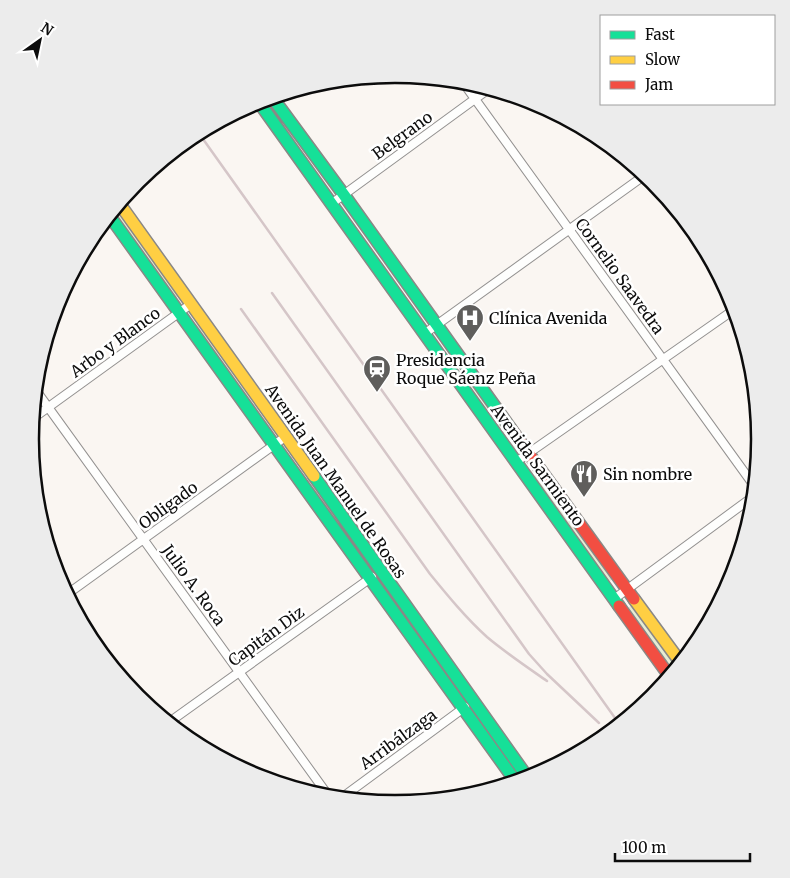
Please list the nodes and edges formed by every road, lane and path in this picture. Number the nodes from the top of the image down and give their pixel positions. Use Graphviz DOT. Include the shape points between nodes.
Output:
graph roads {
  1 [pos="469,91"];
  2 [pos="482,94"];
  3 [pos="475,99"];
  4 [pos="277,103"];
  5 [pos="263,108"];
  6 [pos="639,180"];
  7 [pos="344,195"];
  8 [pos="331,204"];
  9 [pos="123,209"];
  10 [pos="113,221"];
  11 [pos="569,230"];
  12 [pos="191,304"];
  13 [pos="179,313"];
  14 [pos="728,314"];
  15 [pos="437,324"];
  16 [pos="424,334"];
  17 [pos="664,360"];
  18 [pos="42,398"];
  19 [pos="48,407"];
  20 [pos="40,413"];
  21 [pos="285,437"];
  22 [pos="274,445"];
  23 [pos="529,454"];
  24 [pos="516,462"];
  25 [pos="749,478"];
  26 [pos="745,503"];
  27 [pos="144,539"];
  28 [pos="380,571"];
  29 [pos="370,579"];
  30 [pos="72,590"];
  31 [pos="628,590"];
  32 [pos="614,599"];
  33 [pos="677,657"];
  34 [pos="666,671"];
  35 [pos="240,672"];
  36 [pos="473,702"];
  37 [pos="463,709"];
  38 [pos="174,719"];
  39 [pos="523,771"];
  40 [pos="511,776"];
  41 [pos="322,787"];
  42 [pos="348,792"];
  1 -- 3 [label="street, Cornelio Saavedra"];
  2 -- 3 [label="street, Belgrano"];
  3 -- 7 [label="street, Belgrano"];
  3 -- 11 [label="street, Cornelio Saavedra"];
  4 -- 7 [label="main road, Avenida Sarmiento"];
  5 -- 8 [label="main road, Avenida Sarmiento"];
  6 -- 11 [label="street"];
  7 -- 8 [label="street, Belgrano"];
  7 -- 15 [label="main road, Avenida Sarmiento"];
  8 -- 16 [label="main road, Avenida Sarmiento"];
  9 -- 12 [label="main road, Avenida Juan Manuel de Rosas"];
  10 -- 13 [label="main road, Avenida Juan Manuel de Rosas"];
  11 -- 15 [label="street"];
  11 -- 17 [label="street, Cornelio Saavedra"];
  12 -- 13 [label="street, Arbo y Blanco"];
  12 -- 21 [label="main road, Avenida Juan Manuel de Rosas"];
  13 -- 19 [label="street, Arbo y Blanco"];
  13 -- 22 [label="main road, Avenida Juan Manuel de Rosas"];
  14 -- 17 [label="street"];
  15 -- 16 [label="street"];
  15 -- 23 [label="main road, Avenida Sarmiento"];
  16 -- 24 [label="main road, Avenida Sarmiento"];
  17 -- 23 [label="street"];
  17 -- 25 [label="street, Cornelio Saavedra"];
  18 -- 19 [label="street, Julio A. Roca"];
  19 -- 20 [label="street, Arbo y Blanco"];
  19 -- 27 [label="street, Julio A. Roca"];
  21 -- 22 [label="street, Obligado"];
  21 -- 28 [label="main road, Avenida Juan Manuel de Rosas"];
  22 -- 27 [label="street, Obligado"];
  22 -- 29 [label="main road, Avenida Juan Manuel de Rosas"];
  23 -- 24 [label="street"];
  23 -- 31 [label="main road, Avenida Sarmiento"];
  24 -- 32 [label="main road, Avenida Sarmiento"];
  26 -- 31 [label="street"];
  27 -- 30 [label="street, Obligado"];
  27 -- 35 [label="street, Julio A. Roca"];
  28 -- 29 [label="street, Capitán Diz"];
  28 -- 36 [label="main road, Avenida Juan Manuel de Rosas"];
  29 -- 35 [label="street, Capitán Diz"];
  29 -- 37 [label="main road, Avenida Juan Manuel de Rosas"];
  31 -- 32 [label="street"];
  31 -- 33 [label="main road, Avenida Sarmiento"];
  32 -- 34 [label="main road, Avenida Sarmiento"];
  35 -- 38 [label="street, Capitán Diz"];
  35 -- 41 [label="street, Julio A. Roca"];
  36 -- 37 [label="street, Arribálzaga"];
  36 -- 39 [label="main road, Avenida Juan Manuel de Rosas"];
  37 -- 40 [label="main road, Avenida Juan Manuel de Rosas"];
  37 -- 42 [label="street, Arribálzaga"];
}
